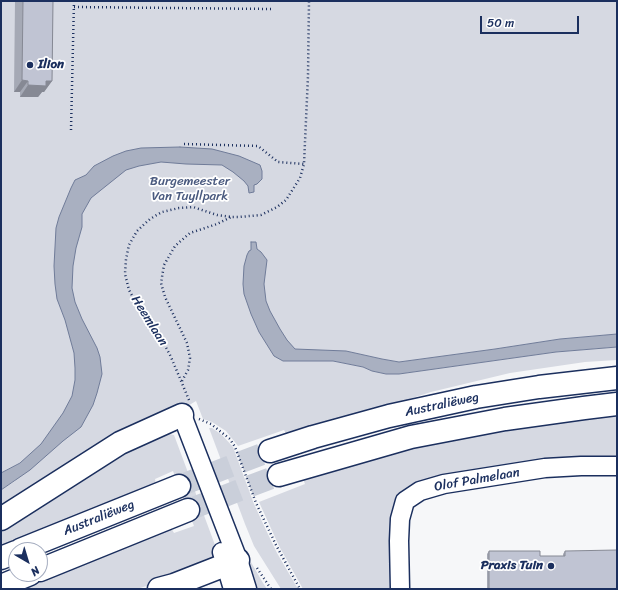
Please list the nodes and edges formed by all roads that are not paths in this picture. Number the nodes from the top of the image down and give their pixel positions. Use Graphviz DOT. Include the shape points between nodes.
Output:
graph roads {
  1 [pos="617,378"];
  2 [pos="617,404"];
  3 [pos="188,416"];
  4 [pos="270,451"];
  5 [pos="617,466"];
  6 [pos="279,475"];
  7 [pos="179,486"];
  8 [pos="188,510"];
  9 [pos="1,519"];
  10 [pos="40,542"];
  11 [pos="240,563"];
  12 [pos="48,567"];
  13 [pos="11,582"];
  14 [pos="1,586"];
  15 [pos="159,589"];
  16 [pos="233,589"];
  17 [pos="247,589"];
  18 [pos="400,589"];
  1 -- 4 [label="main road, Australiëweg" via="469,399 389,416"];
  2 -- 6 [label="main road, Australiëweg" via="505,419 411,437"];
  3 -- 9 [label="main road" via="120,443"];
  3 -- 11 [label="street"];
  5 -- 18 [label="street, Olof Palmelaan" via="545,468 444,484 420,491 405,501 400,519"];
  7 -- 10 [label="main road, Australiëweg"];
  8 -- 12 [label="main road, Australiëweg"];
  11 -- 15 [label="main road"];
  11 -- 16 [label="street"];
  11 -- 17 [label="street"];
  13 -- 14 [label="main road"];
}
